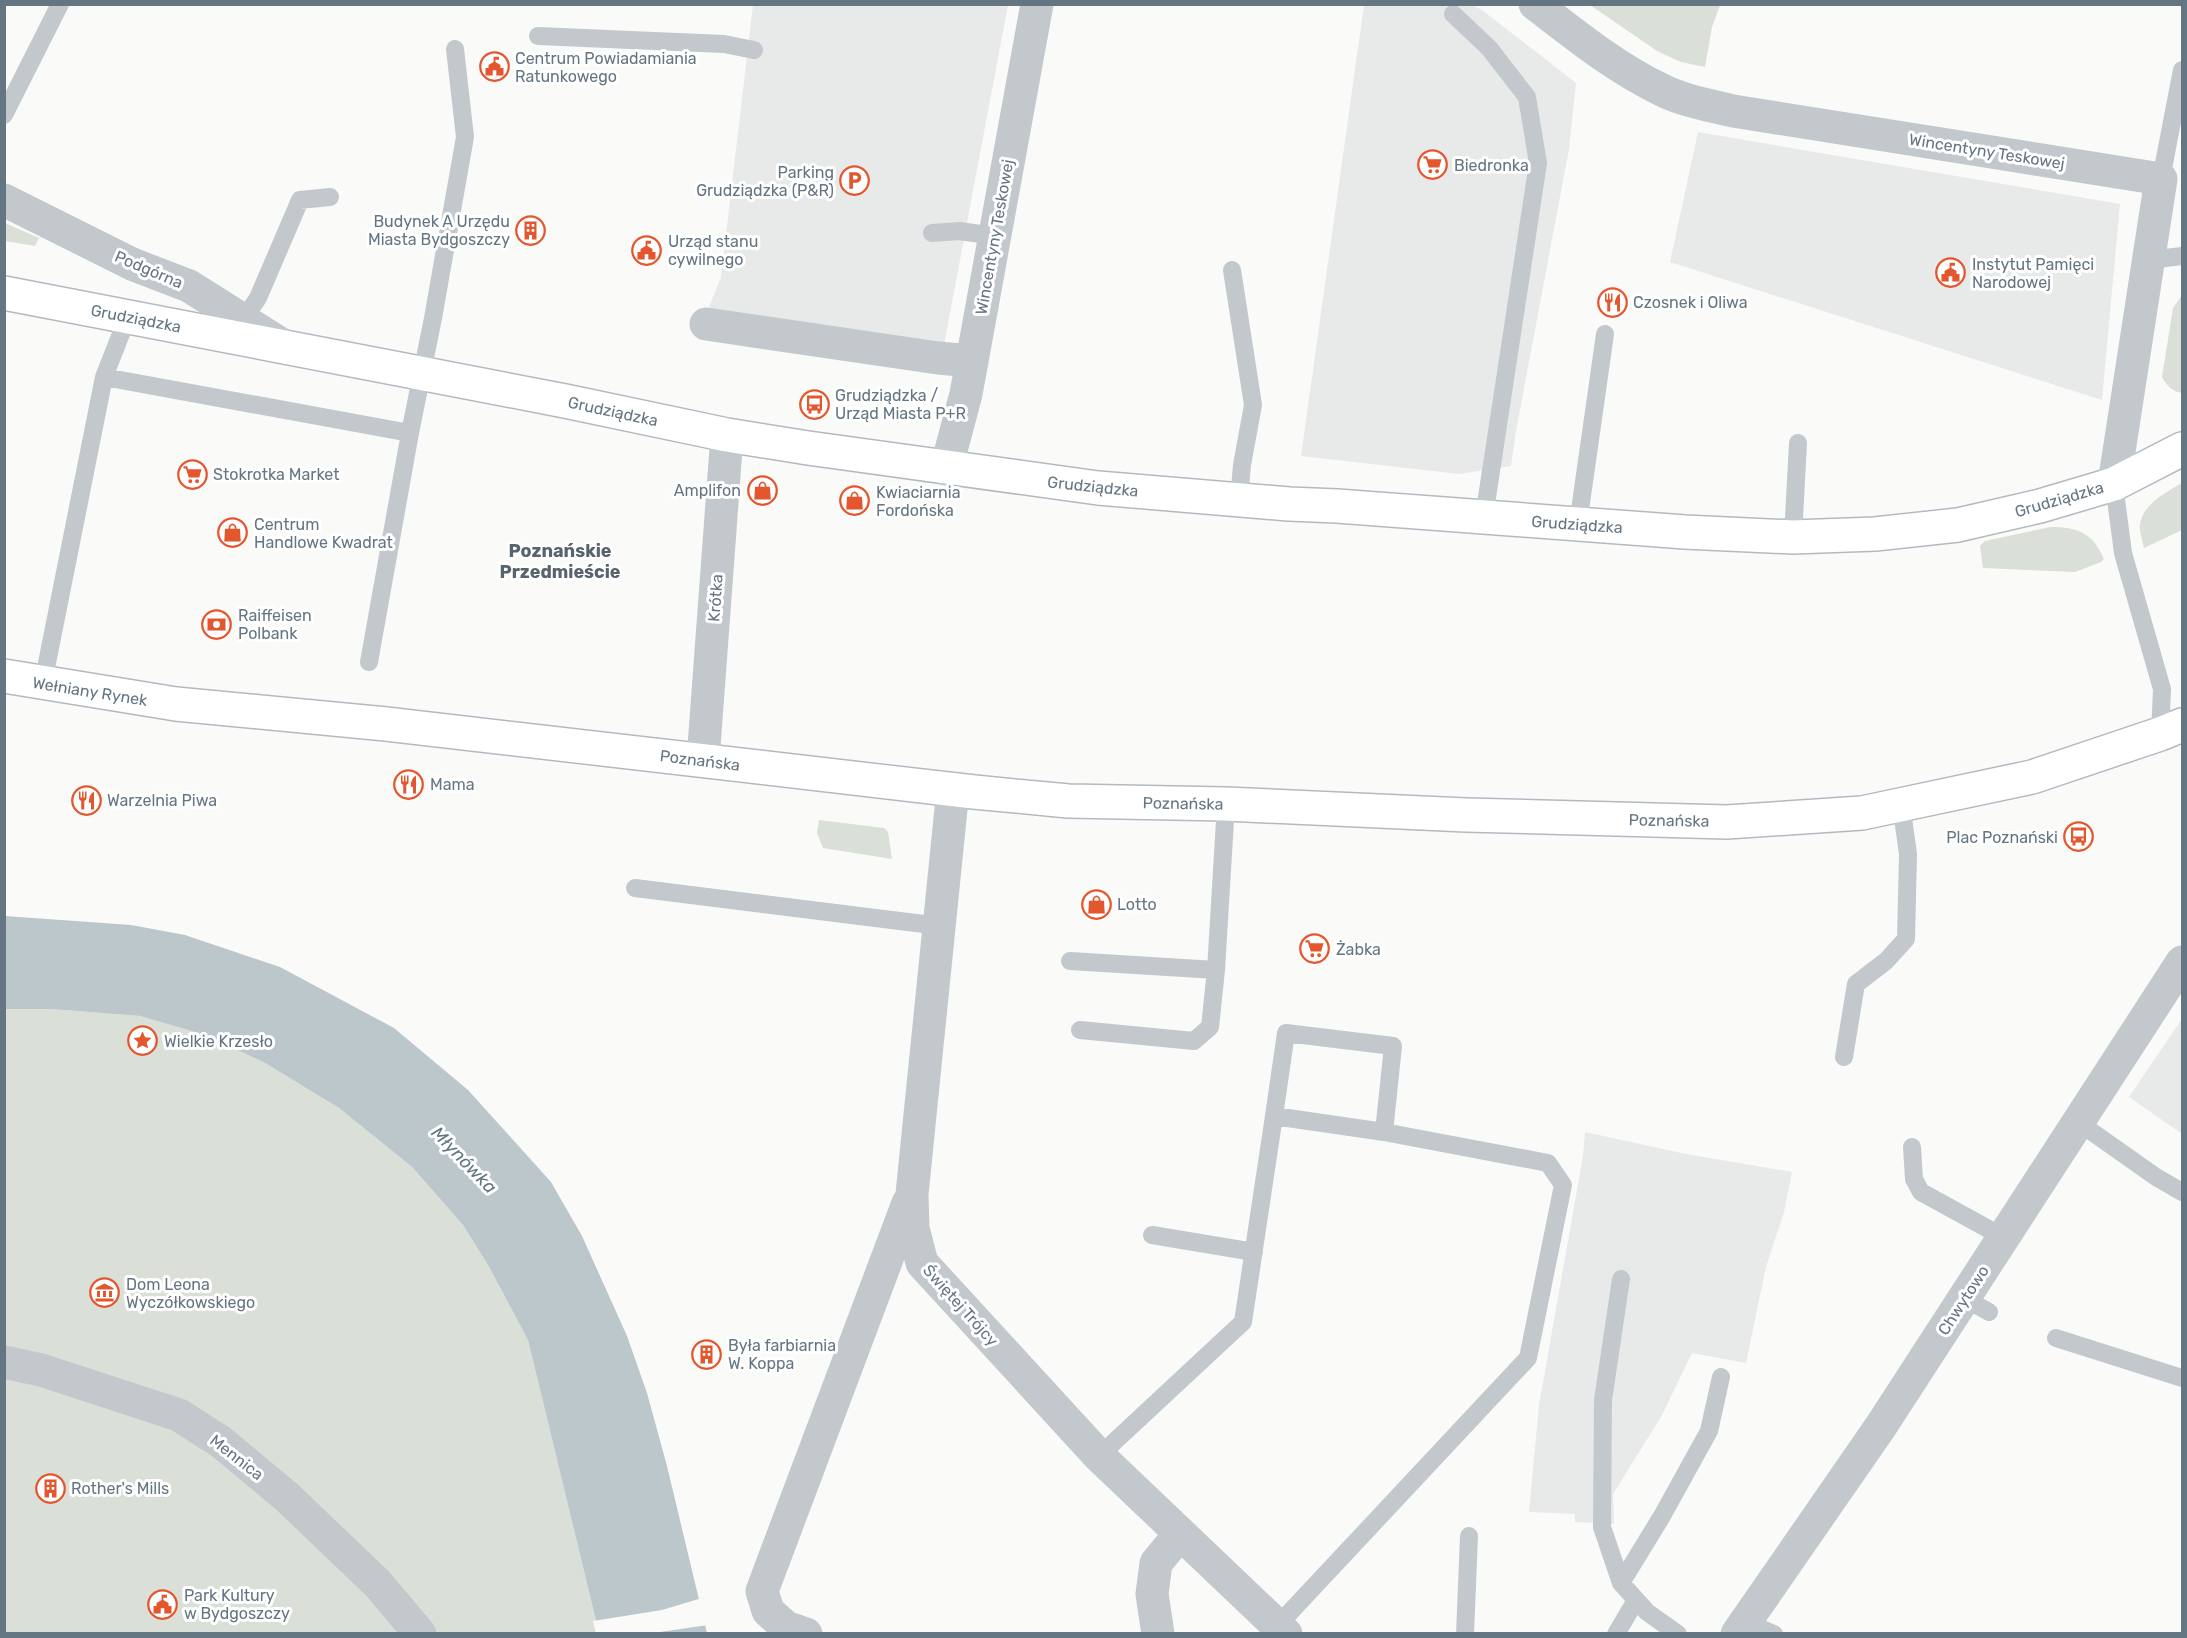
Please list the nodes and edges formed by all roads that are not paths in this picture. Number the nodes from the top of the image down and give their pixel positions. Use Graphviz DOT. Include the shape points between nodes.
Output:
graph roads {
  1 [pos="60,4"];
  2 [pos="1037,4"];
  3 [pos="1535,4"];
  4 [pos="1453,14"];
  5 [pos="538,36"];
  6 [pos="454,49"];
  7 [pos="754,50"];
  8 [pos="2182,70"];
  9 [pos="4,115"];
  10 [pos="2161,179"];
  11 [pos="330,197"];
  12 [pos="4,200"];
  13 [pos="932,233"];
  14 [pos="995,236"];
  15 [pos="2182,256"];
  16 [pos="2149,260"];
  17 [pos="1232,270"];
  18 [pos="4,293"];
  19 [pos="128,316"];
  20 [pos="243,320"];
  21 [pos="706,324"];
  22 [pos="1605,334"];
  23 [pos="288,349"];
  24 [pos="972,361"];
  25 [pos="422,374"];
  26 [pos="104,377"];
  27 [pos="410,433"];
  28 [pos="727,435"];
  29 [pos="1798,443"];
  30 [pos="2182,449"];
  31 [pos="946,469"];
  32 [pos="2114,484"];
  33 [pos="1239,500"];
  34 [pos="1484,518"];
  35 [pos="1578,524"];
  36 [pos="1793,537"];
  37 [pos="369,662"];
  38 [pos="4,676"];
  39 [pos="43,684"];
  40 [pos="176,704"];
  41 [pos="2171,730"];
  42 [pos="703,760"];
  43 [pos="953,789"];
  44 [pos="1226,804"];
  45 [pos="1901,804"];
  46 [pos="635,888"];
  47 [pos="940,926"];
  48 [pos="1070,961"];
  49 [pos="2182,965"];
  50 [pos="1215,970"];
  51 [pos="1080,1030"];
  52 [pos="1844,1057"];
  53 [pos="1274,1116"];
  54 [pos="2078,1122"];
  55 [pos="1384,1132"];
  56 [pos="1912,1147"];
  57 [pos="2182,1192"];
  58 [pos="912,1194"];
  59 [pos="1152,1234"];
  60 [pos="2003,1237"];
  61 [pos="1254,1252"];
  62 [pos="1621,1279"];
  63 [pos="2056,1338"];
  64 [pos="4,1362"];
  65 [pos="1721,1377"];
  66 [pos="2182,1378"];
  67 [pos="1099,1456"];
  68 [pos="1180,1534"];
  69 [pos="1469,1536"];
  70 [pos="1621,1583"];
  71 [pos="1636,1600"];
  72 [pos="1282,1629"];
  73 [pos="1752,1630"];
  74 [pos="420,1634"];
  75 [pos="806,1634"];
  76 [pos="1158,1634"];
  77 [pos="1464,1634"];
  78 [pos="1616,1634"];
  79 [pos="1678,1634"];
  1 -- 9 [label="lane"];
  2 -- 14 [label="street, Wincentyny Teskowej"];
  3 -- 10 [label="street, Wincentyny Teskowej" via="1635,76 1693,102"];
  4 -- 34 [label="lane" via="1489,48 1527,97 1538,163"];
  5 -- 7 [label="lane" via="724,44"];
  6 -- 25 [label="lane" via="465,137"];
  8 -- 10 [label="lane"];
  10 -- 16 [label="street"];
  11 -- 20 [label="lane" via="300,200 258,298"];
  12 -- 20 [label="street, Podgórna" via="132,264 189,286"];
  13 -- 14 [label="lane" via="959,231"];
  14 -- 24 [label="street, Wincentyny Teskowej"];
  15 -- 16 [label="lane"];
  16 -- 32 [label="street"];
  17 -- 33 [label="lane" via="1253,405"];
  18 -- 19 [label="main road, Grudziądzka"];
  19 -- 23 [label="main road, Grudziądzka"];
  19 -- 26 [label="lane"];
  20 -- 23 [label="street, Podgórna"];
  21 -- 24 [label="street"];
  22 -- 35 [label="lane"];
  23 -- 25 [label="main road, Grudziądzka"];
  24 -- 31 [label="street, Wincentyny Teskowej"];
  25 -- 27 [label="lane"];
  25 -- 28 [label="main road, Grudziądzka"];
  26 -- 27 [label="lane"];
  26 -- 39 [label="lane"];
  27 -- 37 [label="lane"];
  28 -- 31 [label="main road, Grudziądzka"];
  28 -- 42 [label="street, Krótka"];
  29 -- 36 [label="lane"];
  30 -- 32 [label="main road, Grudziądzka"];
  31 -- 33 [label="main road, Grudziądzka"];
  32 -- 36 [label="main road, Grudziądzka" via="1958,525"];
  32 -- 41 [label="lane" via="2123,553"];
  33 -- 34 [label="main road, Grudziądzka"];
  34 -- 35 [label="main road, Grudziądzka"];
  35 -- 36 [label="main road, Grudziądzka"];
  38 -- 39 [label="main road, Wełniany Rynek"];
  39 -- 40 [label="main road, Wełniany Rynek"];
  40 -- 42 [label="main road, Poznańska"];
  41 -- 45 [label="main road, Poznańska" via="2032,777"];
  42 -- 43 [label="main road, Poznańska"];
  43 -- 44 [label="main road, Poznańska" via="1068,801"];
  43 -- 47 [label="street, Świętej Trójcy"];
  44 -- 45 [label="main road, Poznańska" via="1727,822 1862,813"];
  44 -- 50 [label="lane"];
  45 -- 52 [label="lane" via="1908,854 1906,939 1856,984"];
  46 -- 47 [label="lane"];
  47 -- 58 [label="street, Świętej Trójcy"];
  48 -- 50 [label="lane"];
  49 -- 54 [label="street, Chwytowo"];
  50 -- 51 [label="lane" via="1210,1027 1194,1041"];
  53 -- 55 [label="lane"];
  53 -- 55 [label="lane" via="1286,1033 1393,1046"];
  53 -- 61 [label="lane"];
  54 -- 57 [label="lane"];
  54 -- 60 [label="street, Chwytowo"];
  55 -- 72 [label="lane" via="1548,1163 1563,1185 1532,1339 1528,1358"];
  56 -- 60 [label="lane" via="1914,1179 1921,1192"];
  58 -- 67 [label="street, Świętej Trójcy" via="912,1228 922,1263"];
  58 -- 75 [label="street" via="762,1591 768,1611 786,1627"];
  59 -- 61 [label="lane"];
  60 -- 73 [label="street, Chwytowo" via="1977,1305 1881,1426"];
  61 -- 67 [label="lane" via="1243,1322"];
  62 -- 70 [label="lane" via="1603,1400 1602,1527"];
  63 -- 66 [label="lane"];
  64 -- 74 [label="street, Mennica" via="41,1370 179,1415 213,1436 295,1504 378,1584"];
  65 -- 70 [label="lane" via="1709,1431"];
  67 -- 68 [label="street, Świętej Trójcy"];
  68 -- 72 [label="street, Świętej Trójcy"];
  68 -- 76 [label="street" via="1156,1563 1152,1594"];
  69 -- 77 [label="lane"];
  70 -- 71 [label="lane"];
  71 -- 78 [label="lane"];
  71 -- 79 [label="lane"];
}
